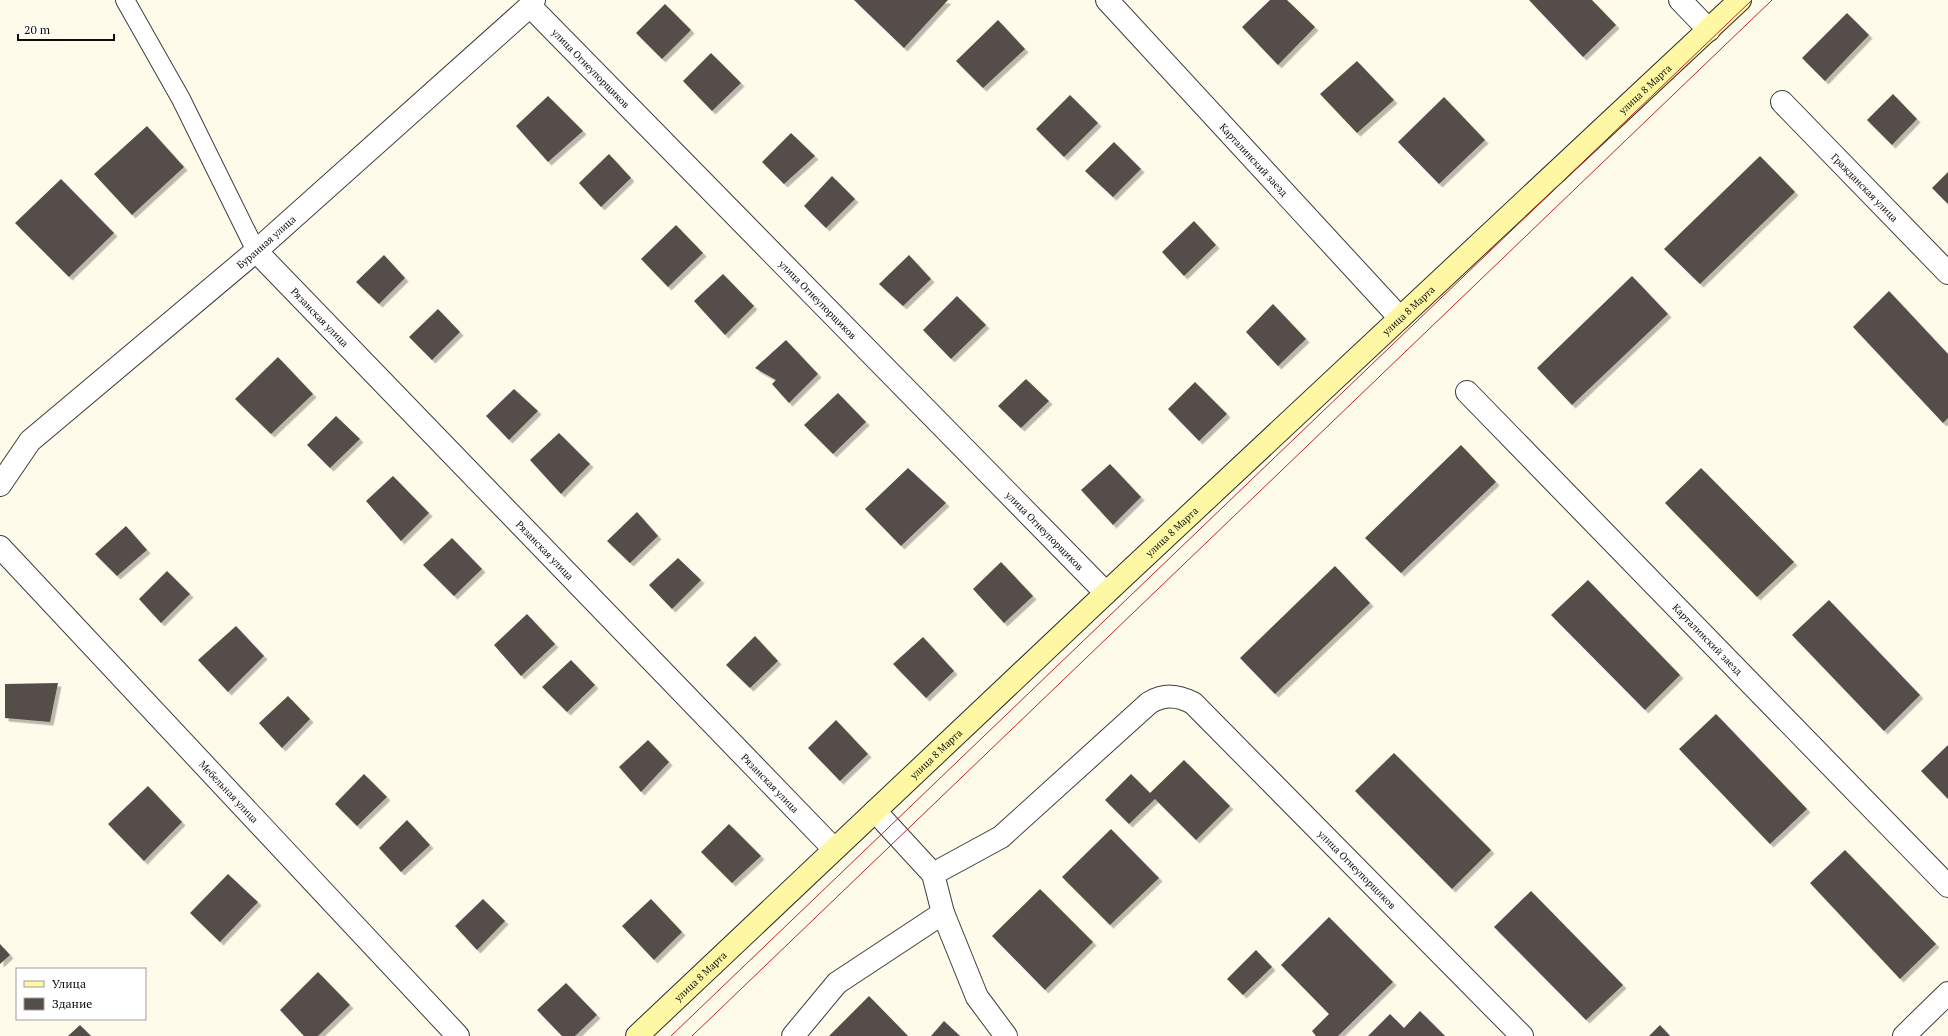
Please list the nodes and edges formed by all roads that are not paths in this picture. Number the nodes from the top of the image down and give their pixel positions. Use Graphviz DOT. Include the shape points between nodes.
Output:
graph roads {
  1 [pos="125,0"];
  2 [pos="1107,0"];
  3 [pos="1680,0"];
  4 [pos="1740,0"];
  5 [pos="532,3"];
  6 [pos="1709,30"];
  7 [pos="1782,102"];
  8 [pos="256,251"];
  9 [pos="1948,273"];
  10 [pos="1400,318"];
  11 [pos="1467,392"];
  12 [pos="0,485"];
  13 [pos="0,547"];
  14 [pos="1106,593"];
  15 [pos="875,811"];
  16 [pos="834,849"];
  17 [pos="933,874"];
  18 [pos="1948,886"];
  19 [pos="943,913"];
  20 [pos="1948,993"];
  21 [pos="458,1036"];
  22 [pos="637,1036"];
  23 [pos="793,1036"];
  24 [pos="1006,1036"];
  25 [pos="1522,1036"];
  26 [pos="1904,1036"];
  1 -- 8 [label="lane" via="181,99"];
  2 -- 10 [label="street, Карталинский заезд"];
  3 -- 6 [label="street"];
  4 -- 6 [label="street, улица 8 Марта"];
  5 -- 8 [label="street, Буранная улица"];
  5 -- 14 [label="street, улица Огнеупорщиков"];
  6 -- 10 [label="street, улица 8 Марта"];
  7 -- 9 [label="street, Гражданская улица"];
  8 -- 12 [label="street, Буранная улица" via="30,441"];
  8 -- 16 [label="street, Рязанская улица"];
  10 -- 14 [label="street, улица 8 Марта"];
  11 -- 18 [label="street, Карталинский заезд"];
  13 -- 21 [label="street, Мебельная улица"];
  14 -- 15 [label="street, улица 8 Марта"];
  15 -- 16 [label="street, улица 8 Марта"];
  15 -- 17 [label="street"];
  16 -- 22 [label="street, улица 8 Марта"];
  17 -- 19 [label="street"];
  17 -- 25 [label="street, улица Огнеупорщиков" via="1001,837 1148,703 1158,697 1182,697 1193,703"];
  19 -- 23 [label="street" via="837,983"];
  19 -- 24 [label="street" via="977,997"];
  20 -- 26 [label="street"];
}
